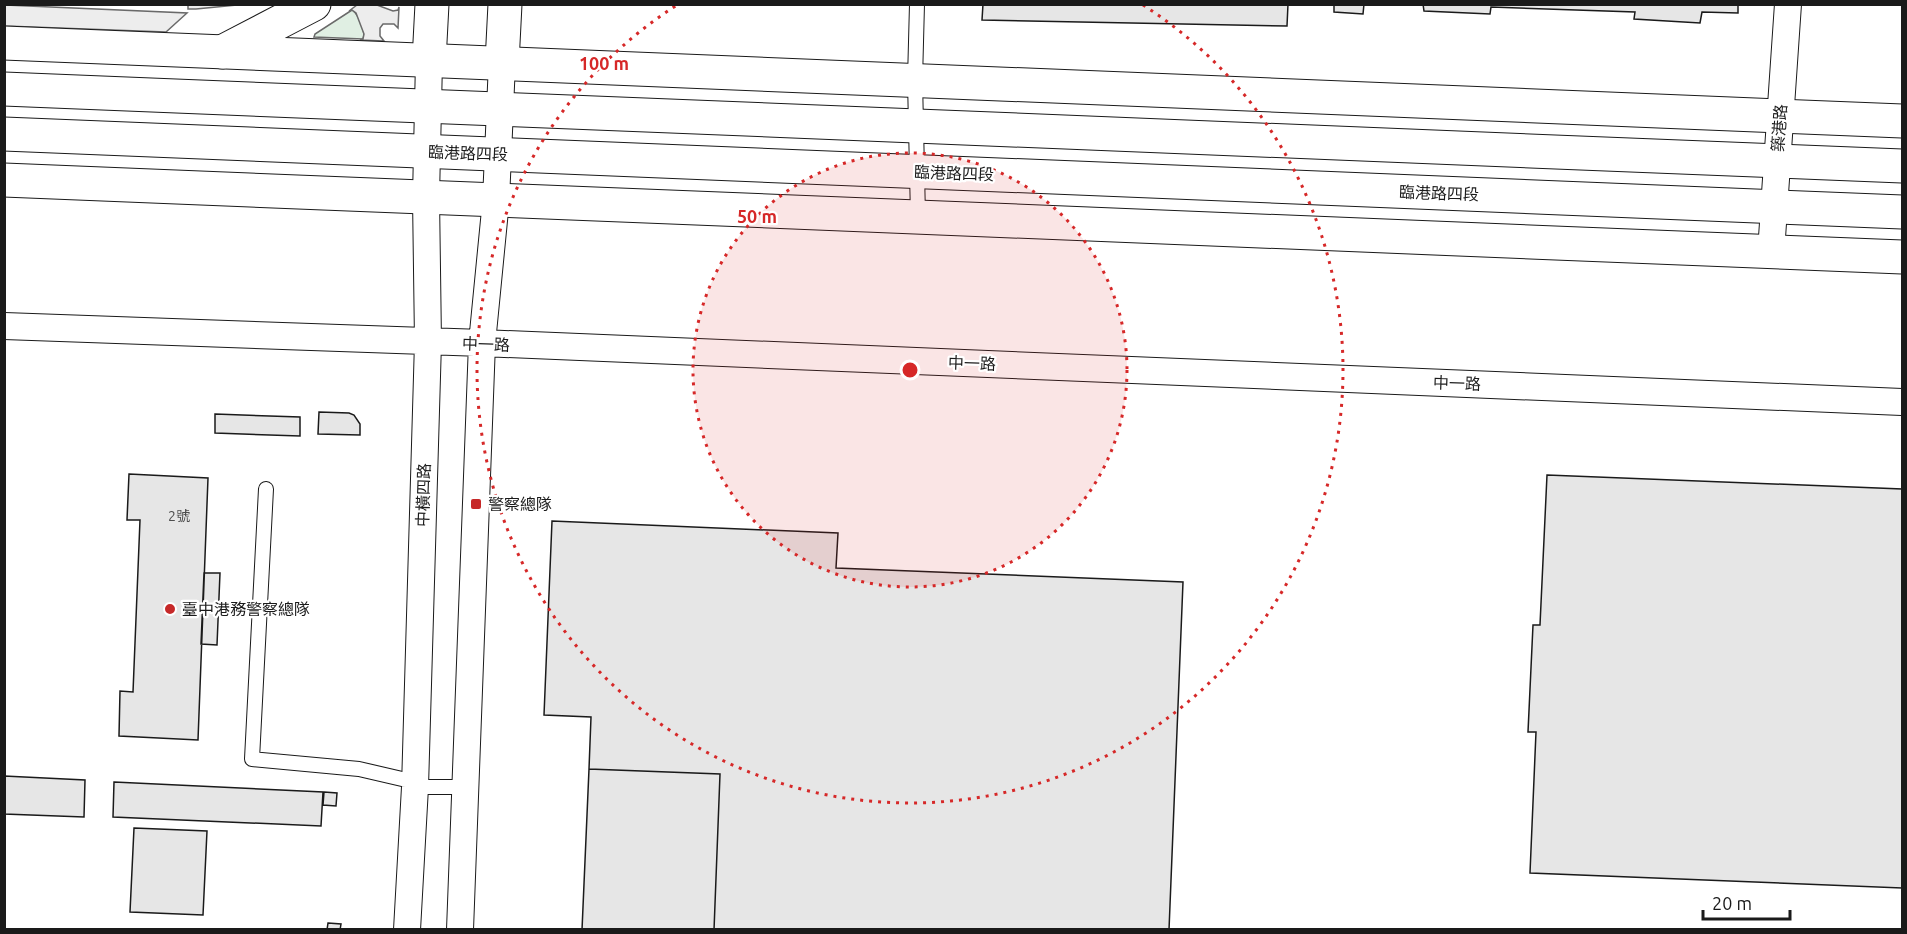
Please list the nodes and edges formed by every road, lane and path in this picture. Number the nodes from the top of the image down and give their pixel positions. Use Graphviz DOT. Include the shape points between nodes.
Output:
graph roads {
  1 [pos="314,4"];
  2 [pos="432,4"];
  3 [pos="505,4"];
  4 [pos="918,4"];
  5 [pos="1788,4"];
  6 [pos="4,43"];
  7 [pos="222,52"];
  8 [pos="429,61"];
  9 [pos="502,63"];
  10 [pos="915,80"];
  11 [pos="4,89"];
  12 [pos="428,106"];
  13 [pos="500,109"];
  14 [pos="1780,116"];
  15 [pos="1902,121"];
  16 [pos="916,126"];
  17 [pos="4,134"];
  18 [pos="427,152"];
  19 [pos="498,155"];
  20 [pos="1777,161"];
  21 [pos="1902,166"];
  22 [pos="918,171"];
  23 [pos="4,180"];
  24 [pos="426,197"];
  25 [pos="496,200"];
  26 [pos="1774,207"];
  27 [pos="1902,212"];
  28 [pos="918,217"];
  29 [pos="1771,252"];
  30 [pos="1902,257"];
  31 [pos="4,326"];
  32 [pos="428,342"];
  33 [pos="482,344"];
  34 [pos="1902,402"];
  35 [pos="266,489"];
  36 [pos="415,784"];
  37 [pos="465,787"];
  38 [pos="407,930"];
  39 [pos="460,930"];
  1 -- 7 [label="main road"];
  2 -- 8 [label="main road"];
  3 -- 9 [label="main road"];
  4 -- 10 [label="lane"];
  5 -- 14 [label="street, 築港路"];
  6 -- 7 [label="main road"];
  7 -- 8 [label="main road"];
  8 -- 9 [label="main road"];
  8 -- 12 [label="street, 中橫四路"];
  9 -- 10 [label="main road"];
  9 -- 13 [label="street"];
  10 -- 14 [label="main road"];
  10 -- 16 [label="lane"];
  11 -- 12 [label="main road"];
  12 -- 13 [label="main road"];
  12 -- 18 [label="street, 中橫四路"];
  13 -- 16 [label="main road"];
  13 -- 19 [label="street"];
  14 -- 15 [label="main road"];
  14 -- 20 [label="street, 築港路"];
  16 -- 20 [label="main road"];
  16 -- 22 [label="lane"];
  17 -- 18 [label="main road, 臨港路四段"];
  18 -- 19 [label="main road, 臨港路四段"];
  18 -- 24 [label="street, 中橫四路"];
  19 -- 22 [label="main road, 臨港路四段"];
  19 -- 25 [label="street"];
  20 -- 21 [label="main road"];
  20 -- 26 [label="street, 築港路"];
  22 -- 26 [label="main road, 臨港路四段"];
  22 -- 28 [label="lane"];
  23 -- 24 [label="main road"];
  24 -- 25 [label="main road"];
  24 -- 32 [label="street, 中橫四路"];
  25 -- 28 [label="main road"];
  25 -- 33 [label="street"];
  26 -- 27 [label="main road, 臨港路四段"];
  26 -- 29 [label="street, 築港路"];
  28 -- 29 [label="main road"];
  29 -- 30 [label="main road"];
  31 -- 32 [label="street, 中一路"];
  32 -- 33 [label="street, 中一路"];
  32 -- 36 [label="street, 中橫四路"];
  33 -- 34 [label="street, 中一路"];
  33 -- 37 [label="street"];
  35 -- 36 [label="lane" via="252,759 359,769"];
  36 -- 37 [label="lane"];
  36 -- 38 [label="street, 中橫四路"];
  37 -- 39 [label="street"];
}
